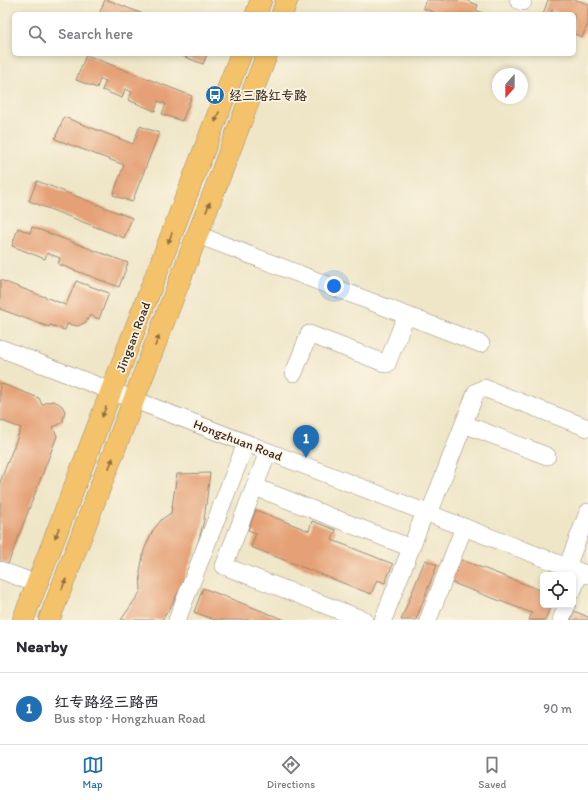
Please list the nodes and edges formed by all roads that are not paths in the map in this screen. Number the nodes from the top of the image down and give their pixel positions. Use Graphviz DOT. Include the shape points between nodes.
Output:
graph roads {
  1 [pos="261,0"];
  2 [pos="287,0"];
  3 [pos="257,12"];
  4 [pos="283,12"];
  5 [pos="239,56"];
  6 [pos="265,56"];
  7 [pos="198,235"];
  8 [pos="406,316"];
  9 [pos="481,344"];
  10 [pos="0,348"];
  11 [pos="294,373"];
  12 [pos="112,391"];
  13 [pos="135,400"];
  14 [pos="464,424"];
  15 [pos="588,428"];
  16 [pos="246,443"];
  17 [pos="268,452"];
  18 [pos="547,456"];
  19 [pos="255,487"];
  20 [pos="588,512"];
  21 [pos="427,513"];
  22 [pos="464,527"];
  23 [pos="412,548"];
  24 [pos="0,570"];
  25 [pos="578,571"];
  26 [pos="37,584"];
  27 [pos="566,608"];
  28 [pos="23,620"];
  29 [pos="50,620"];
  30 [pos="177,620"];
  31 [pos="364,620"];
  32 [pos="383,620"];
  33 [pos="428,620"];
  34 [pos="561,620"];
  1 -- 3 [label="main road"];
  2 -- 4 [label="main road"];
  5 -- 12 [label="main road, Jingsan Road, one-way"];
  7 -- 6 [label="main road, Jingsan Road, one-way"];
  7 -- 8 [label="street"];
  13 -- 7 [label="main road, Jingsan Road, one-way"];
  8 -- 9 [label="street"];
  8 -- 11 [label="street" via="387,364 309,334"];
  10 -- 12 [label="street, Hongzhuan Road"];
  12 -- 13 [label="street, Hongzhuan Road"];
  12 -- 26 [label="main road, Jingsan Road, one-way"];
  13 -- 16 [label="street, Hongzhuan Road"];
  29 -- 13 [label="main road, Jingsan Road, one-way"];
  14 -- 15 [label="street" via="476,392 484,388"];
  14 -- 18 [label="street"];
  14 -- 21 [label="street"];
  16 -- 17 [label="street, Hongzhuan Road"];
  16 -- 30 [label="street"];
  17 -- 19 [label="street"];
  17 -- 21 [label="street, Hongzhuan Road"];
  19 -- 23 [label="street"];
  19 -- 31 [label="street" via="224,566"];
  20 -- 25 [label="street"];
  21 -- 22 [label="street, Hongzhuan Road"];
  21 -- 23 [label="street"];
  22 -- 25 [label="street, Hongzhuan Road"];
  22 -- 33 [label="street"];
  23 -- 32 [label="street"];
  24 -- 26 [label="street"];
  26 -- 28 [label="main road, Jingsan Road"];
  27 -- 34 [label="street"];
}
